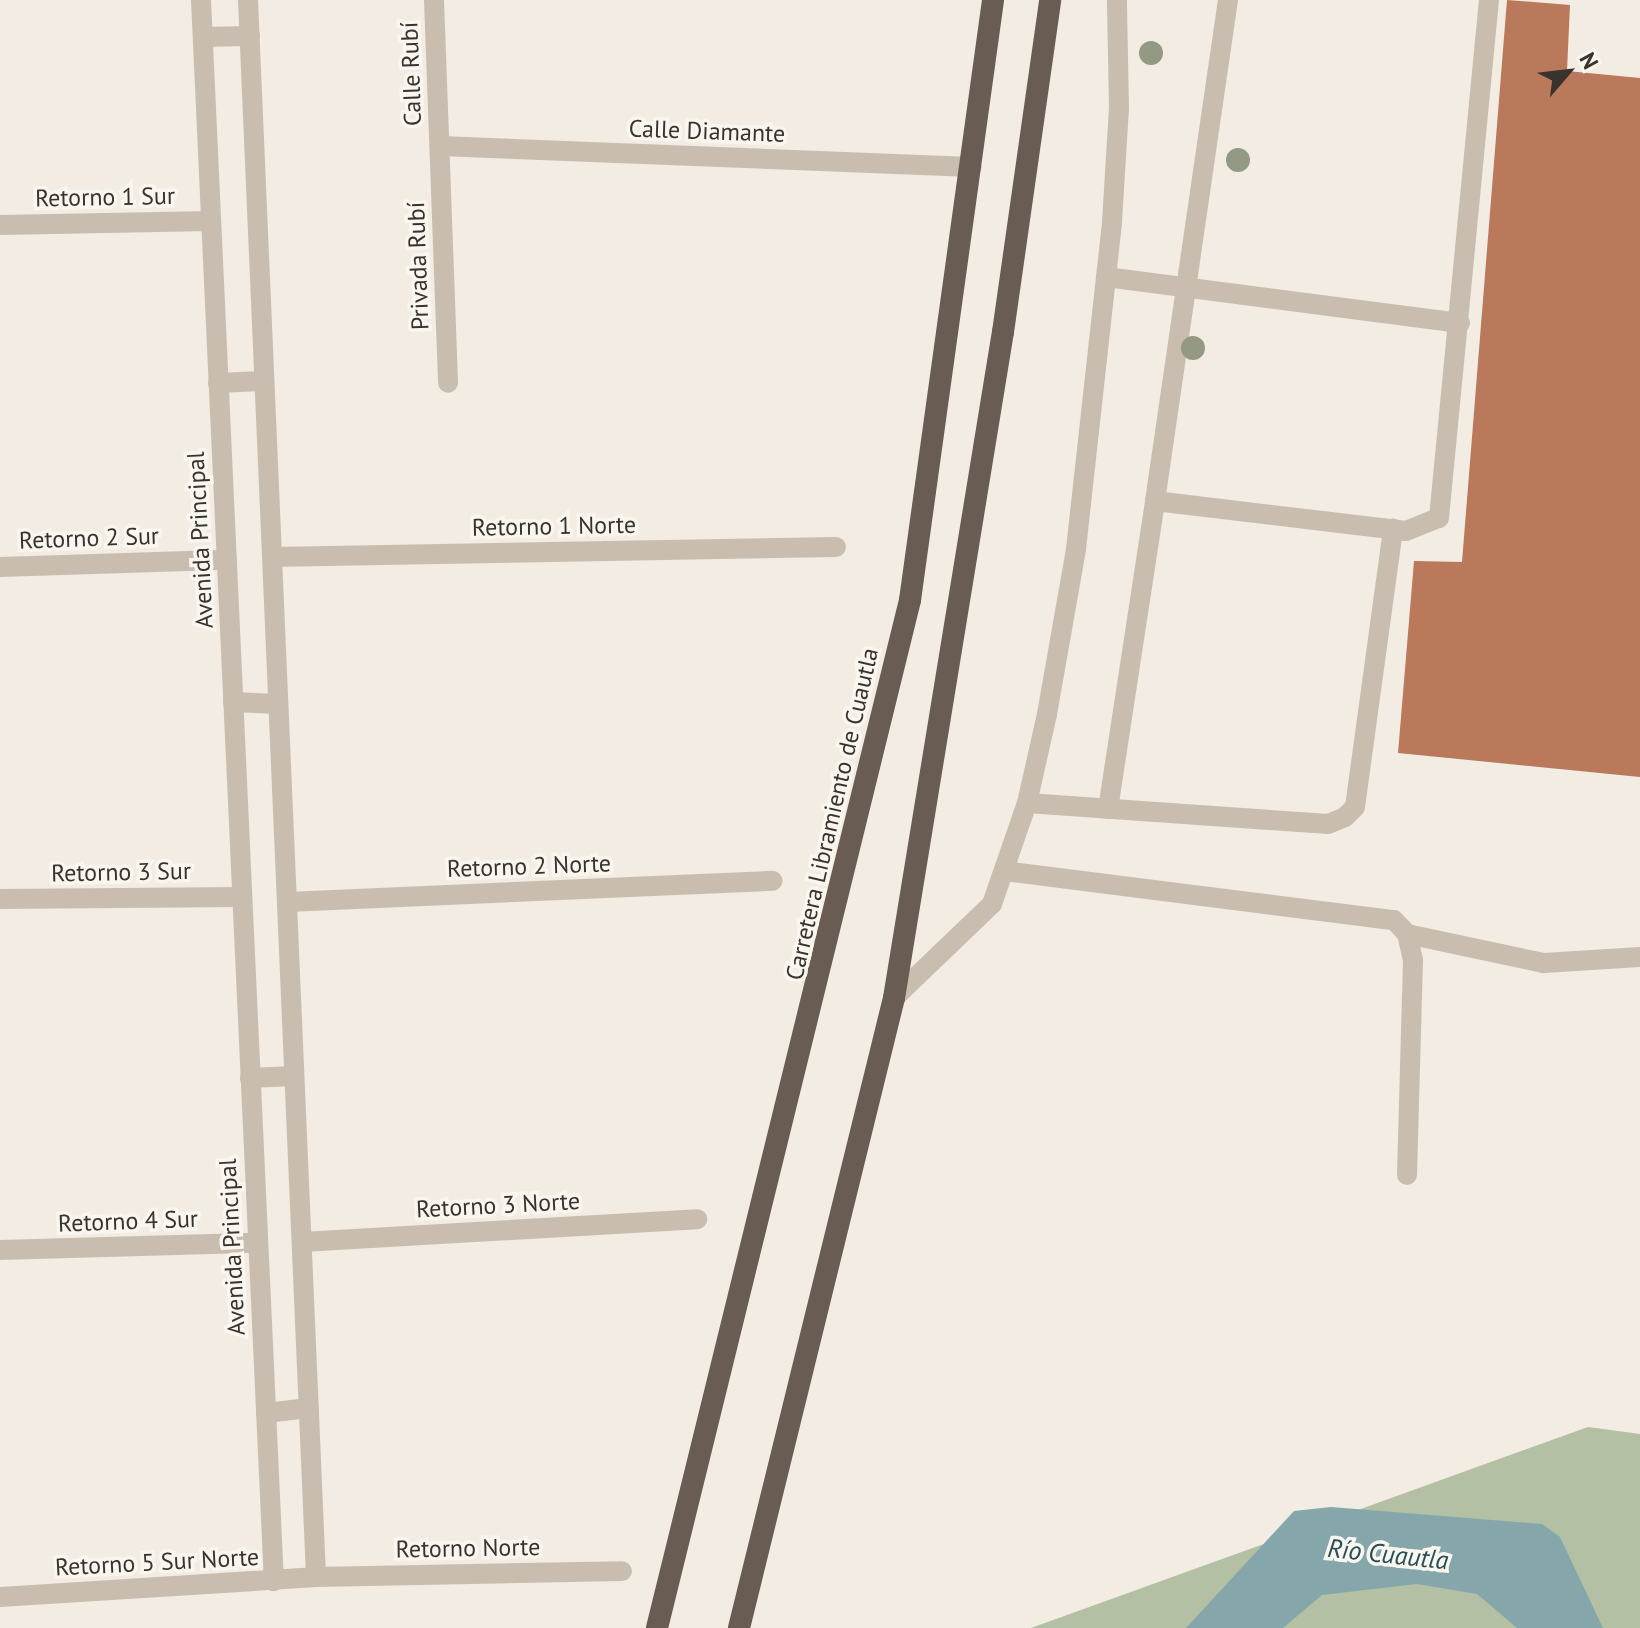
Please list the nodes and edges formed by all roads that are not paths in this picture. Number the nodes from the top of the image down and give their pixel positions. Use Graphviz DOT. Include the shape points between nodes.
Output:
graph roads {
  1 [pos="201,0"];
  2 [pos="248,0"];
  3 [pos="434,0"];
  4 [pos="993,0"];
  5 [pos="1050,0"];
  6 [pos="1117,0"];
  7 [pos="1228,0"];
  8 [pos="1489,0"];
  9 [pos="250,36"];
  10 [pos="203,37"];
  11 [pos="440,146"];
  12 [pos="972,167"];
  13 [pos="211,221"];
  14 [pos="0,225"];
  15 [pos="1106,277"];
  16 [pos="1185,292"];
  17 [pos="1460,323"];
  18 [pos="264,381"];
  19 [pos="218,383"];
  20 [pos="448,383"];
  21 [pos="1155,501"];
  22 [pos="1393,529"];
  23 [pos="836,547"];
  24 [pos="272,557"];
  25 [pos="227,560"];
  26 [pos="0,567"];
  27 [pos="233,702"];
  28 [pos="278,704"];
  29 [pos="1027,803"];
  30 [pos="1108,809"];
  31 [pos="1004,871"];
  32 [pos="773,881"];
  33 [pos="242,897"];
  34 [pos="0,899"];
  35 [pos="287,902"];
  36 [pos="1407,934"];
  37 [pos="1640,957"];
  38 [pos="894,998"];
  39 [pos="294,1076"];
  40 [pos="250,1078"];
  41 [pos="1407,1175"];
  42 [pos="697,1219"];
  43 [pos="302,1242"];
  44 [pos="258,1243"];
  45 [pos="0,1250"];
  46 [pos="309,1408"];
  47 [pos="266,1413"];
  48 [pos="622,1571"];
  49 [pos="316,1577"];
  50 [pos="274,1581"];
  51 [pos="0,1597"];
  52 [pos="657,1628"];
  53 [pos="739,1628"];
  1 -- 10 [label="street, Avenida Principal"];
  2 -- 9 [label="street"];
  3 -- 11 [label="street, Calle Rubí"];
  4 -- 12 [label="highway, Carretera Libramiento de Cuautla"];
  5 -- 38 [label="highway" via="1001,348"];
  6 -- 15 [label="street" via="1119,109"];
  7 -- 16 [label="street"];
  8 -- 17 [label="street"];
  9 -- 10 [label="street"];
  9 -- 18 [label="street"];
  10 -- 13 [label="street, Avenida Principal"];
  11 -- 12 [label="street, Calle Diamante"];
  11 -- 20 [label="street, Privada Rubí"];
  12 -- 52 [label="highway, Carretera Libramiento de Cuautla" via="910,600"];
  13 -- 14 [label="street, Retorno 1 Sur"];
  13 -- 19 [label="street, Avenida Principal"];
  15 -- 16 [label="street"];
  15 -- 29 [label="street" via="1076,549"];
  16 -- 17 [label="street"];
  16 -- 21 [label="street"];
  17 -- 22 [label="street" via="1442,510 1430,525"];
  18 -- 19 [label="street"];
  18 -- 24 [label="street"];
  19 -- 25 [label="street, Avenida Principal"];
  21 -- 22 [label="street"];
  21 -- 30 [label="street"];
  22 -- 30 [label="street" via="1355,807 1345,817 1328,824"];
  23 -- 24 [label="street, Retorno 1 Norte"];
  24 -- 28 [label="street"];
  25 -- 26 [label="street, Retorno 2 Sur"];
  25 -- 27 [label="street, Avenida Principal"];
  27 -- 28 [label="street"];
  27 -- 33 [label="street, Avenida Principal"];
  28 -- 35 [label="street"];
  29 -- 30 [label="street"];
  29 -- 31 [label="street"];
  31 -- 36 [label="street" via="1370,912 1394,920"];
  31 -- 38 [label="street" via="992,904"];
  32 -- 35 [label="street, Retorno 2 Norte"];
  33 -- 34 [label="street, Retorno 3 Sur"];
  33 -- 40 [label="street, Avenida Principal"];
  35 -- 39 [label="street"];
  36 -- 37 [label="street" via="1544,963"];
  36 -- 41 [label="street" via="1413,960"];
  38 -- 53 [label="highway"];
  39 -- 40 [label="street"];
  39 -- 43 [label="street"];
  40 -- 44 [label="street, Avenida Principal"];
  42 -- 43 [label="street, Retorno 3 Norte"];
  43 -- 46 [label="street"];
  44 -- 45 [label="street, Retorno 4 Sur"];
  44 -- 47 [label="street, Avenida Principal"];
  46 -- 47 [label="street"];
  46 -- 49 [label="street"];
  47 -- 50 [label="street, Avenida Principal"];
  48 -- 49 [label="street, Retorno Norte"];
  49 -- 50 [label="street, Retorno 5 Sur Norte"];
  50 -- 51 [label="street, Retorno 5 Sur Norte"];
}
